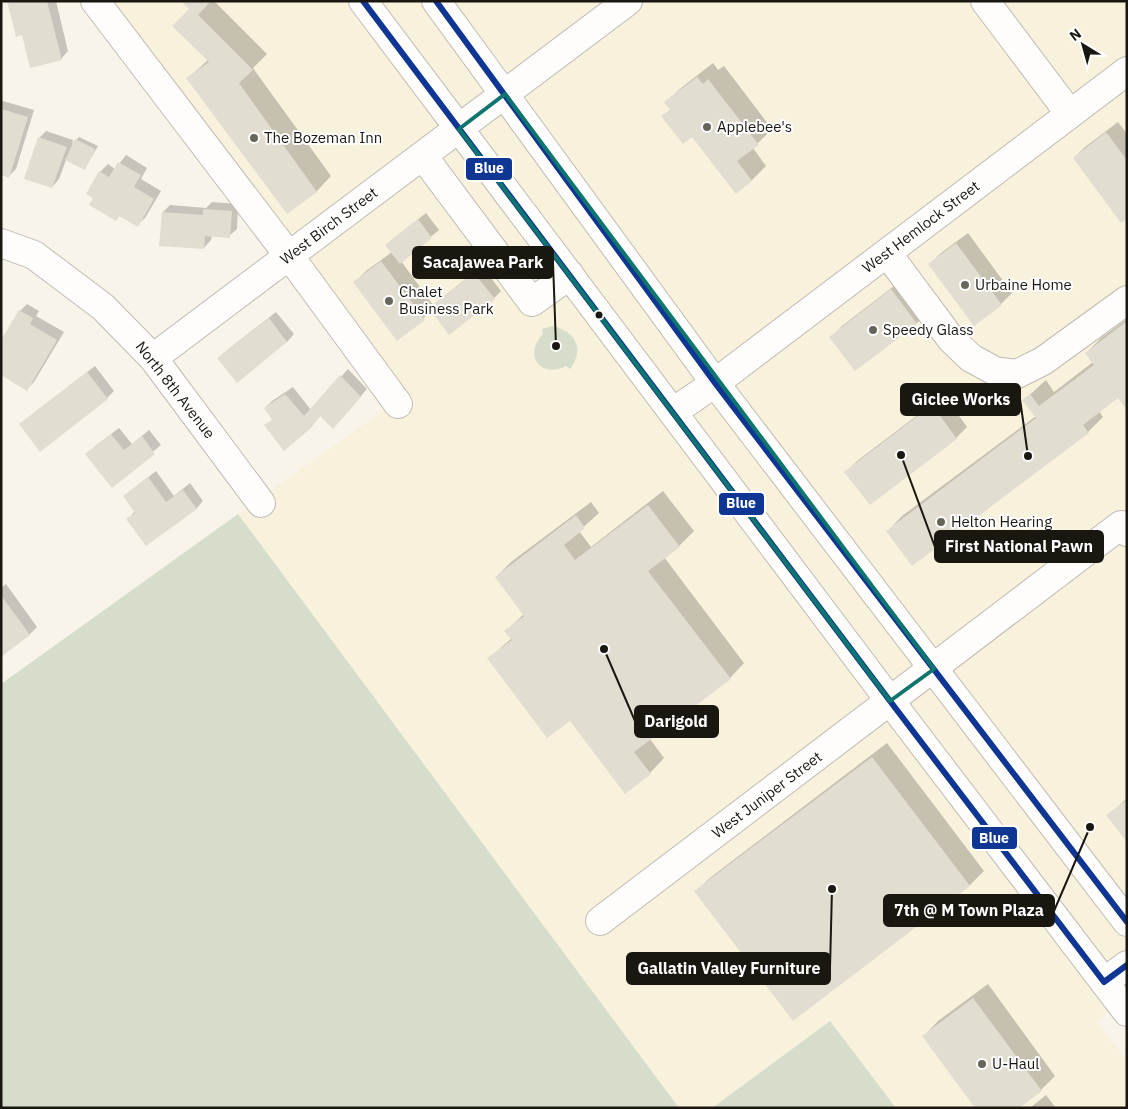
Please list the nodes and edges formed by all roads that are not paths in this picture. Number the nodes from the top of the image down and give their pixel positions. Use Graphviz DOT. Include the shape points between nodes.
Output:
graph roads {
  1 [pos="95,1"];
  2 [pos="363,1"];
  3 [pos="436,1"];
  4 [pos="628,1"];
  5 [pos="985,1"];
  6 [pos="1127,71"];
  7 [pos="505,94"];
  8 [pos="1070,114"];
  9 [pos="459,129"];
  10 [pos="423,156"];
  11 [pos="1,243"];
  12 [pos="886,253"];
  13 [pos="290,256"];
  14 [pos="570,276"];
  15 [pos="1127,300"];
  16 [pos="153,358"];
  17 [pos="715,382"];
  18 [pos="398,404"];
  19 [pos="673,412"];
  20 [pos="261,503"];
  21 [pos="1125,526"];
  22 [pos="934,669"];
  23 [pos="890,701"];
  24 [pos="600,921"];
  25 [pos="1127,922"];
  26 [pos="1127,965"];
  27 [pos="1104,982"];
  28 [pos="1127,1012"];
  1 -- 13 [label="main road"];
  2 -- 9 [label="main road"];
  3 -- 7 [label="main road"];
  4 -- 7 [label="main road, West Birch Street"];
  5 -- 8 [label="main road"];
  6 -- 8 [label="main road, West Hemlock Street"];
  7 -- 9 [label="main road, West Birch Street"];
  7 -- 17 [label="main road"];
  8 -- 12 [label="main road, West Hemlock Street"];
  9 -- 10 [label="main road, West Birch Street"];
  9 -- 14 [label="main road"];
  10 -- 13 [label="main road, West Birch Street"];
  10 -- 14 [label="main road" via="532,302"];
  11 -- 16 [label="main road, North 8th Avenue" via="34,255 103,307"];
  12 -- 15 [label="main road" via="952,339 971,358 994,370 1017,374 1044,361"];
  12 -- 17 [label="main road, West Hemlock Street"];
  13 -- 16 [label="main road, West Birch Street"];
  13 -- 18 [label="main road"];
  14 -- 19 [label="main road"];
  16 -- 20 [label="main road, North 8th Avenue"];
  17 -- 19 [label="main road, West Hemlock Street"];
  17 -- 22 [label="main road"];
  19 -- 23 [label="main road"];
  21 -- 22 [label="main road, West Juniper Street"];
  22 -- 23 [label="main road, West Juniper Street"];
  22 -- 25 [label="main road"];
  23 -- 24 [label="main road, West Juniper Street"];
  23 -- 27 [label="main road"];
  26 -- 27 [label="main road"];
  27 -- 28 [label="main road"];
}
